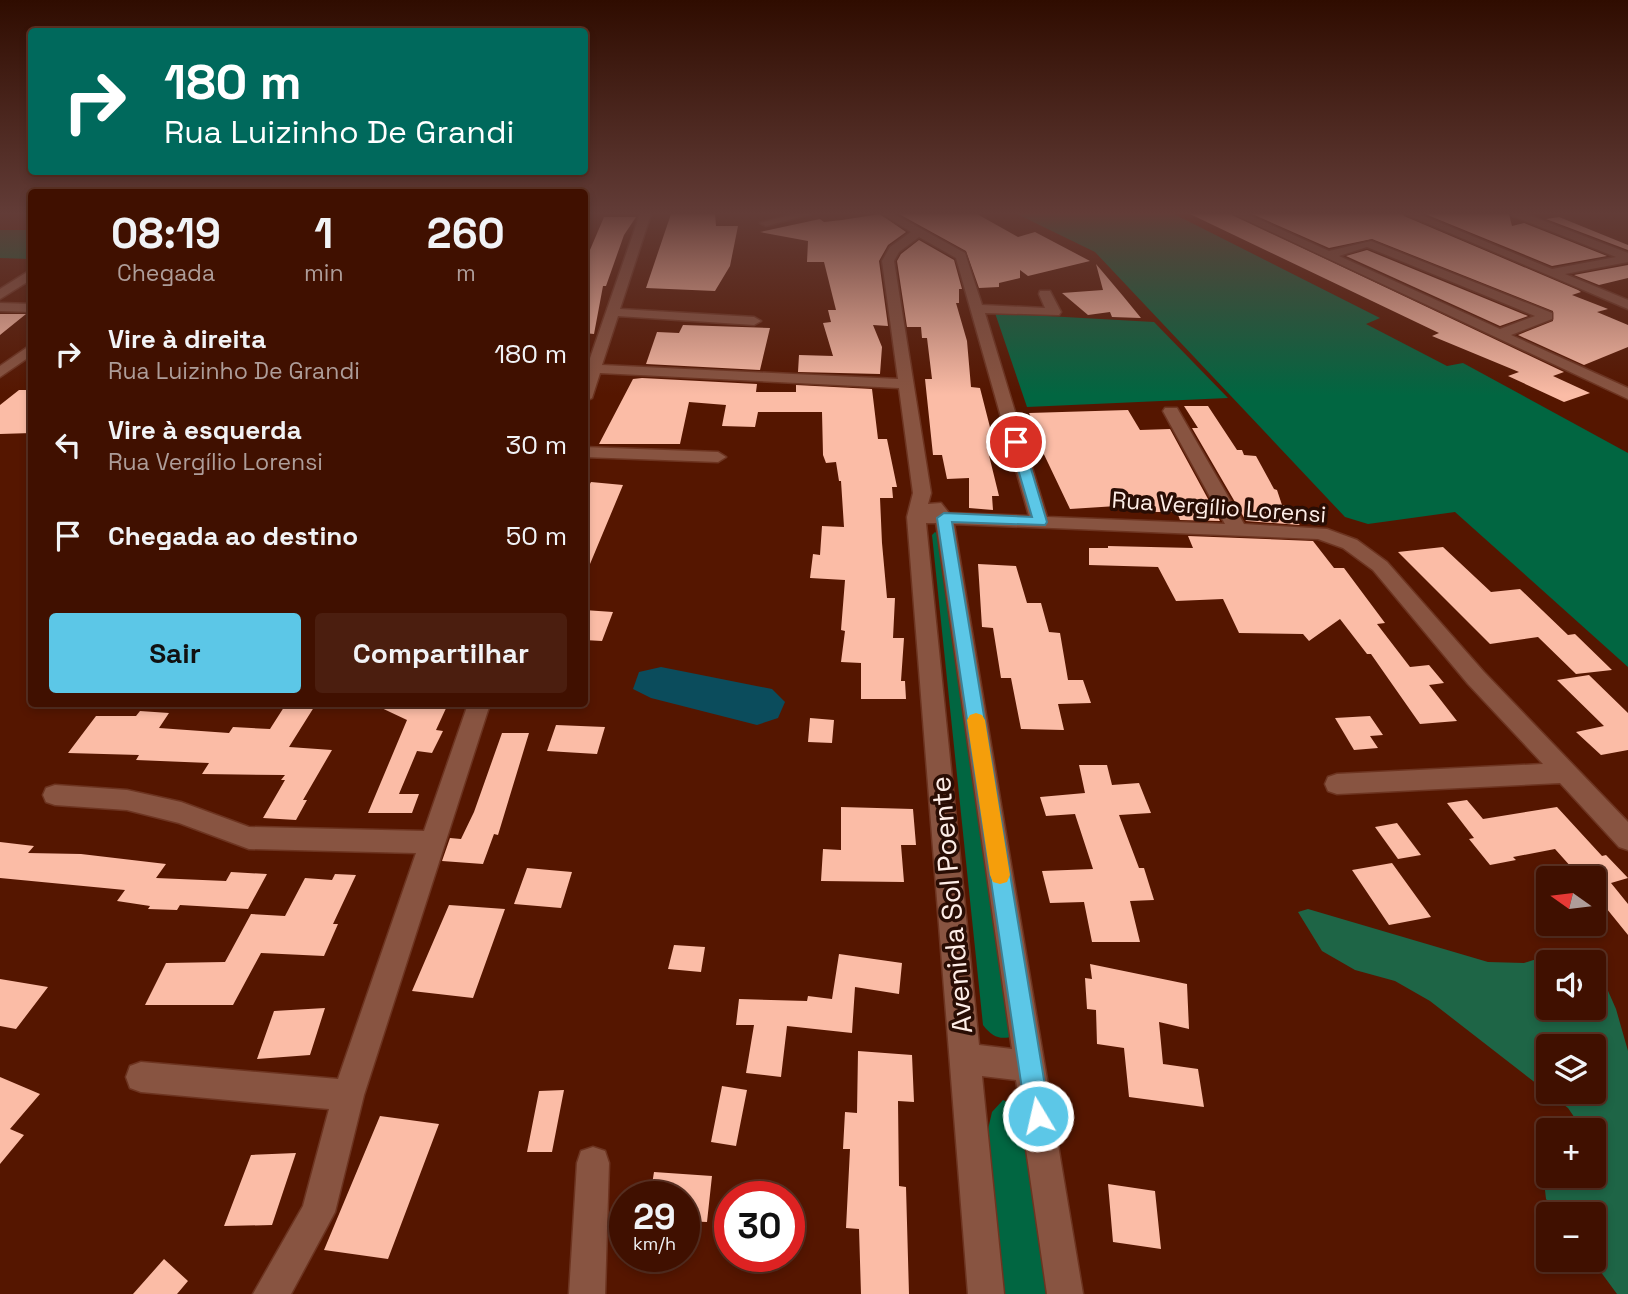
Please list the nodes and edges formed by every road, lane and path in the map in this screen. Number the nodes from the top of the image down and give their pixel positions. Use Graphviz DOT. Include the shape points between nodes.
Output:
graph roads {
  1 [pos="624,274"];
  2 [pos="890,274"];
  3 [pos="966,274"];
  4 [pos="1370,274"];
  5 [pos="1444,274"];
  6 [pos="1553,274"];
  7 [pos="28,276"];
  8 [pos="1045,294"];
  9 [pos="0,295"];
  10 [pos="1628,305"];
  11 [pos="0,307"];
  12 [pos="28,308"];
  13 [pos="976,309"];
  14 [pos="611,312"];
  15 [pos="754,321"];
  16 [pos="1500,334"];
  17 [pos="28,351"];
  18 [pos="590,368"];
  19 [pos="0,373"];
  20 [pos="906,384"];
  21 [pos="1628,394"];
  22 [pos="1171,411"];
  23 [pos="588,452"];
  24 [pos="718,457"];
  25 [pos="919,505"];
  26 [pos="944,518"];
  27 [pos="1040,522"];
  28 [pos="1238,530"];
  29 [pos="479,707"];
  30 [pos="1566,773"];
  31 [pos="1337,784"];
  32 [pos="55,795"];
  33 [pos="1628,839"];
  34 [pos="434,842"];
  35 [pos="965,1059"];
  36 [pos="1030,1066"];
  37 [pos="141,1077"];
  38 [pos="348,1095"];
  39 [pos="593,1163"];
  40 [pos="271,1294"];
  41 [pos="587,1294"];
  42 [pos="986,1294"];
  43 [pos="1065,1294"];
  1 -- 14 [label="street"];
  2 -- 20 [label="street, Avenida Sol Poente"];
  3 -- 13 [label="street"];
  4 -- 16 [label="street"];
  5 -- 16 [label="street" via="1547,316"];
  6 -- 10 [label="street"];
  7 -- 9 [label="street"];
  8 -- 13 [label="street" via="1054,312"];
  11 -- 12 [label="street"];
  13 -- 27 [label="street"];
  14 -- 15 [label="street"];
  14 -- 18 [label="street"];
  16 -- 21 [label="street"];
  17 -- 19 [label="street"];
  18 -- 20 [label="street"];
  20 -- 25 [label="street, Avenida Sol Poente"];
  22 -- 28 [label="street"];
  23 -- 24 [label="street"];
  25 -- 26 [label="street, Rua Vergílio Lorensi"];
  25 -- 35 [label="street, Avenida Sol Poente"];
  26 -- 27 [label="street, Rua Vergílio Lorensi"];
  26 -- 36 [label="street, Avenida Sol Poente"];
  27 -- 28 [label="street, Rua Vergílio Lorensi"];
  28 -- 30 [label="street, Rua Vergílio Lorensi" via="1320,533 1350,544 1380,566"];
  29 -- 34 [label="street"];
  30 -- 31 [label="street"];
  30 -- 33 [label="street, Rua Vergílio Lorensi"];
  32 -- 34 [label="street" via="127,800 249,838"];
  34 -- 38 [label="street"];
  35 -- 36 [label="street"];
  35 -- 42 [label="street, Avenida Sol Poente"];
  36 -- 43 [label="street, Avenida Sol Poente"];
  37 -- 38 [label="street"];
  38 -- 40 [label="street" via="318,1212"];
  39 -- 41 [label="street"];
}
